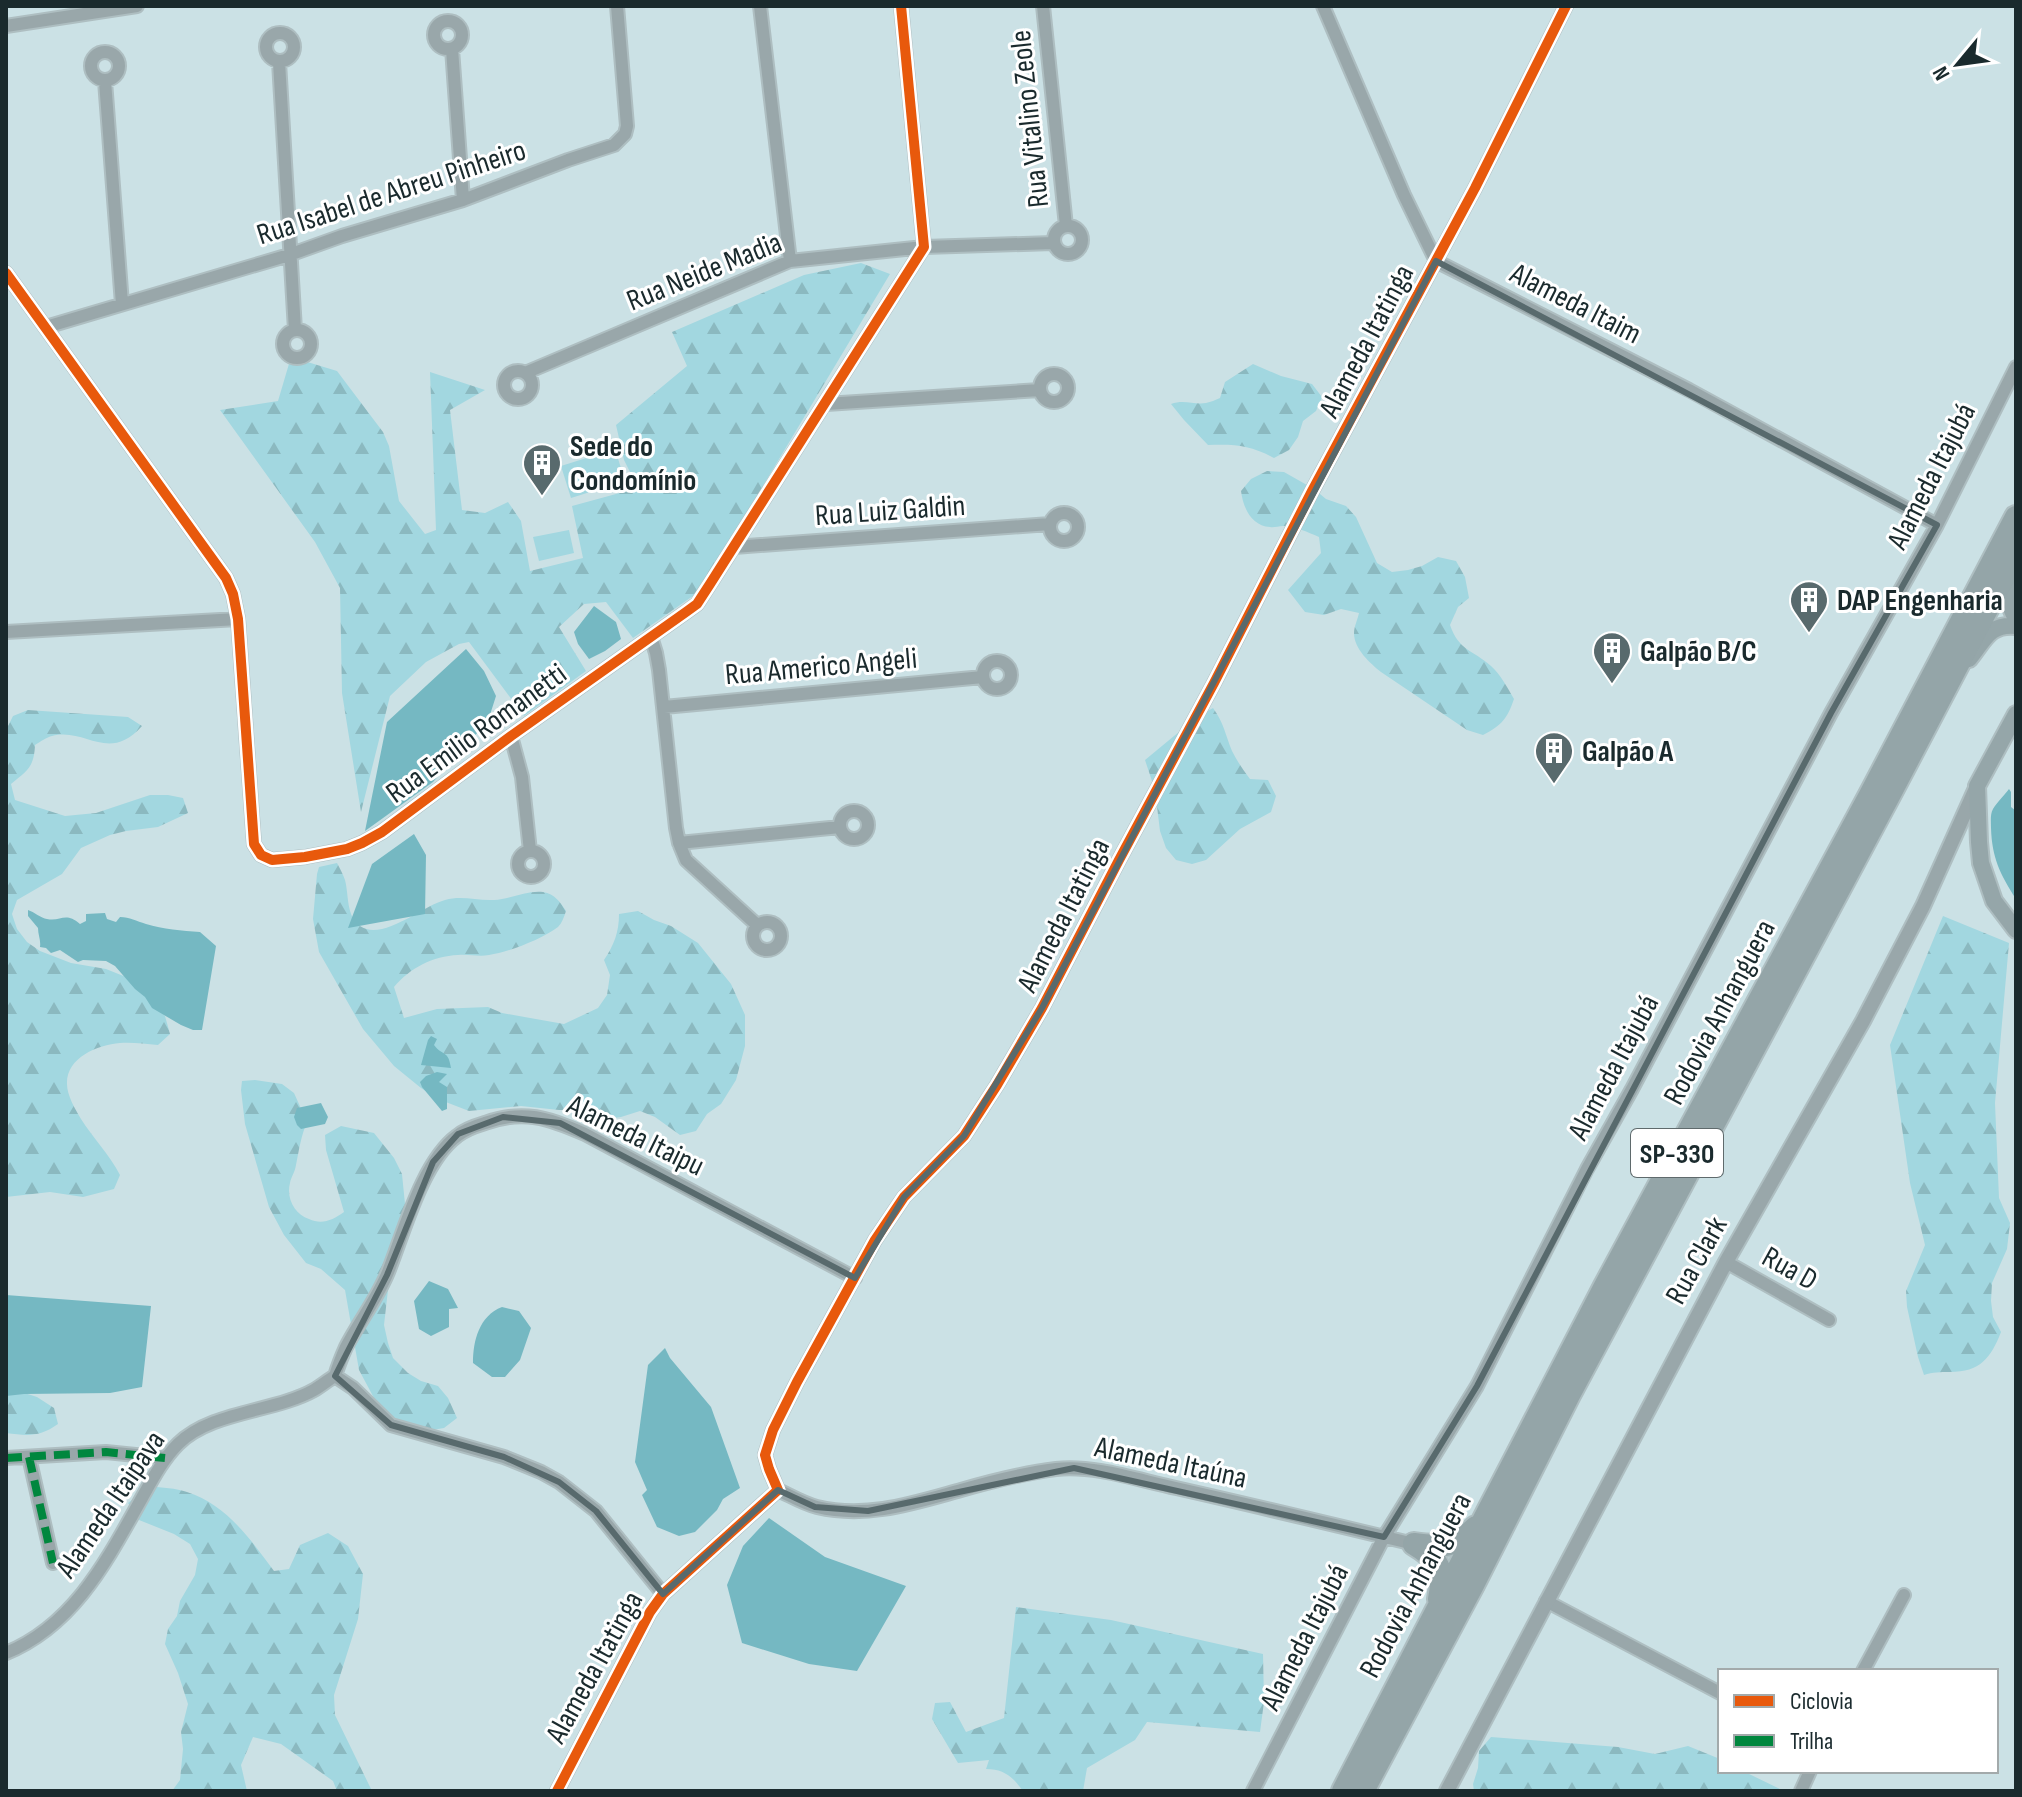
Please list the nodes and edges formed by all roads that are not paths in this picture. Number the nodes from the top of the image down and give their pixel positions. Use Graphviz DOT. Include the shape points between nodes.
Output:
graph roads {
  1 [pos="137,6"];
  2 [pos="617,6"];
  3 [pos="760,6"];
  4 [pos="901,6"];
  5 [pos="1043,6"];
  6 [pos="1323,6"];
  7 [pos="1566,6"];
  8 [pos="6,26"];
  9 [pos="452,49"];
  10 [pos="279,62"];
  11 [pos="105,81"];
  12 [pos="463,200"];
  13 [pos="1066,226"];
  14 [pos="1053,243"];
  15 [pos="924,247"];
  16 [pos="289,255"];
  17 [pos="790,261"];
  18 [pos="1436,261"];
  19 [pos="6,273"];
  20 [pos="122,304"];
  21 [pos="46,327"];
  22 [pos="295,330"];
  23 [pos="2016,367"];
  24 [pos="525,373"];
  25 [pos="1040,390"];
  26 [pos="826,404"];
  27 [pos="2016,517"];
  28 [pos="1050,524"];
  29 [pos="1937,525"];
  30 [pos="734,547"];
  31 [pos="2016,554"];
  32 [pos="2016,579"];
  33 [pos="2016,618"];
  34 [pos="238,619"];
  35 [pos="2016,626"];
  36 [pos="6,632"];
  37 [pos="651,637"];
  38 [pos="983,677"];
  39 [pos="1947,685"];
  40 [pos="664,707"];
  41 [pos="2016,714"];
  42 [pos="511,736"];
  43 [pos="1977,786"];
  44 [pos="840,827"];
  45 [pos="679,843"];
  46 [pos="530,851"];
  47 [pos="757,925"];
  48 [pos="2016,930"];
  49 [pos="1726,1262"];
  50 [pos="855,1278"];
  51 [pos="1829,1320"];
  52 [pos="335,1376"];
  53 [pos="29,1457"];
  54 [pos="6,1458"];
  55 [pos="165,1458"];
  56 [pos="778,1490"];
  57 [pos="1483,1521"];
  58 [pos="1384,1537"];
  59 [pos="1414,1544"];
  60 [pos="53,1563"];
  61 [pos="663,1594"];
  62 [pos="1904,1595"];
  63 [pos="1546,1601"];
  64 [pos="1436,1611"];
  65 [pos="6,1653"];
  66 [pos="1864,1669"];
  67 [pos="1718,1692"];
  68 [pos="557,1791"];
  69 [pos="1253,1791"];
  70 [pos="1343,1791"];
  71 [pos="1363,1791"];
  72 [pos="1447,1791"];
  1 -- 8 [label="street"];
  2 -- 12 [label="street, Rua Isabel de Abreu Pinheiro" via="627,126 620,141"];
  3 -- 17 [label="street"];
  4 -- 15 [label="street"];
  5 -- 13 [label="street, Rua Vitalino Zeole"];
  6 -- 18 [label="street"];
  7 -- 18 [label="street, Alameda Itatinga"];
  9 -- 12 [label="street"];
  10 -- 16 [label="street"];
  11 -- 20 [label="street"];
  12 -- 16 [label="street, Rua Isabel de Abreu Pinheiro"];
  13 -- 14 [label="street, Rua Vitalino Zeole" via="1058,229"];
  13 -- 14 [label="street, Rua Vitalino Zeole" via="1079,231 1079,249 1067,255"];
  14 -- 15 [label="street, Rua Neide Madia"];
  15 -- 17 [label="street, Rua Neide Madia"];
  15 -- 26 [label="street, Rua Emilio Romanetti"];
  16 -- 20 [label="street, Rua Isabel de Abreu Pinheiro"];
  16 -- 22 [label="street"];
  17 -- 24 [label="street, Rua Neide Madia"];
  18 -- 29 [label="street, Alameda Itaim"];
  18 -- 50 [label="street, Alameda Itatinga" via="1042,1008 964,1136 904,1197"];
  19 -- 21 [label="street, Rua Emilio Romanetti"];
  20 -- 21 [label="street, Rua Isabel de Abreu Pinheiro"];
  21 -- 34 [label="street, Rua Emilio Romanetti" via="226,578"];
  23 -- 29 [label="street, Alameda Itajubá"];
  25 -- 26 [label="street"];
  26 -- 30 [label="street, Rua Emilio Romanetti"];
  27 -- 57 [label="highway, Rodovia Anhanguera / SP-330"];
  28 -- 30 [label="street, Rua Luiz Galdin"];
  29 -- 58 [label="street, Alameda Itajubá" via="1587,1169 1477,1386"];
  30 -- 37 [label="street, Rua Emilio Romanetti" via="697,604"];
  31 -- 39 [label="highway, Rodovia Anhanguera / SP-330"];
  32 -- 33 [label="main road" via="2009,600"];
  34 -- 36 [label="street"];
  34 -- 42 [label="street, Rua Emilio Romanetti" via="254,844 265,858 305,857 362,843"];
  35 -- 39 [label="main road" via="1990,631"];
  37 -- 40 [label="street"];
  37 -- 42 [label="street, Rua Emilio Romanetti"];
  38 -- 40 [label="street, Rua Americo Angeli"];
  39 -- 71 [label="highway, Rodovia Anhanguera / SP-330"];
  40 -- 45 [label="street"];
  41 -- 43 [label="main road, Rua Clark"];
  42 -- 46 [label="street" via="522,777"];
  43 -- 48 [label="main road" via="1981,863 1994,901"];
  43 -- 49 [label="street, Rua Clark" via="1863,1021"];
  44 -- 45 [label="street"];
  45 -- 47 [label="street" via="693,868"];
  49 -- 51 [label="street, Rua D"];
  49 -- 63 [label="street, Rua Clark"];
  50 -- 52 [label="street, Alameda Itaipu" via="585,1134 529,1115 503,1117 458,1134 433,1162 387,1275"];
  50 -- 56 [label="street, Alameda Itatinga" via="767,1444 765,1455"];
  52 -- 55 [label="street, Alameda Itaipava" via="314,1391 196,1431"];
  52 -- 61 [label="street" via="391,1425 504,1457 559,1482 596,1511"];
  53 -- 54 [label="street"];
  53 -- 55 [label="street" via="106,1452"];
  53 -- 60 [label="street"];
  55 -- 65 [label="street, Alameda Itaipava" via="68,1613"];
  56 -- 58 [label="street, Alameda Itaúna" via="815,1507 868,1511 1074,1468"];
  56 -- 61 [label="street, Alameda Itatinga"];
  57 -- 59 [label="highway" via="1459,1542"];
  57 -- 64 [label="highway, Rodovia Anhanguera / SP-330"];
  58 -- 59 [label="street, Alameda Itaúna"];
  58 -- 69 [label="street, Alameda Itajubá"];
  59 -- 64 [label="highway" via="1441,1571"];
  61 -- 68 [label="street, Alameda Itatinga"];
  62 -- 66 [label="street"];
  63 -- 67 [label="street"];
  63 -- 72 [label="street, Rua Clark"];
  64 -- 70 [label="highway, Rodovia Anhanguera / SP-330"];
}
